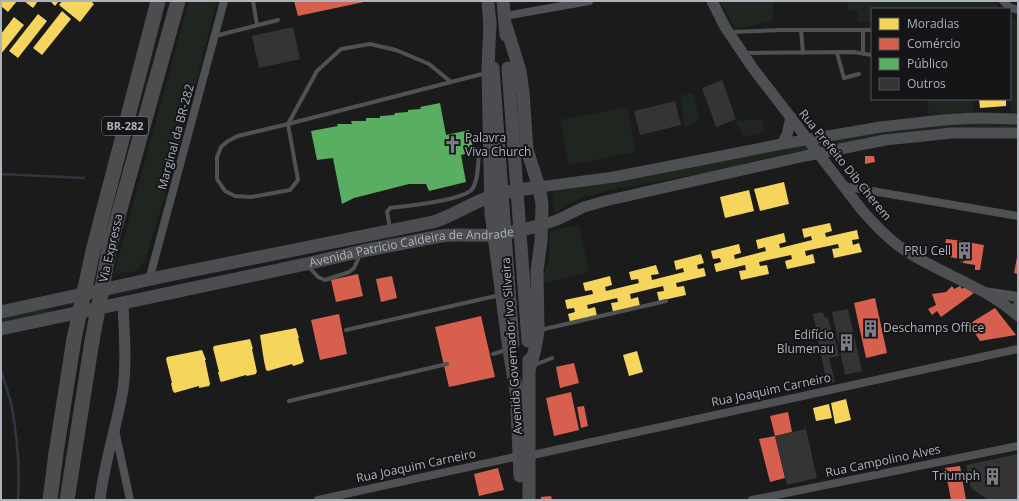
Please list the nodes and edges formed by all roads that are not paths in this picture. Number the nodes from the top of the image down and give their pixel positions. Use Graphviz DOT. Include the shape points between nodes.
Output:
graph roads {
  1 [pos="158,1"];
  2 [pos="178,1"];
  3 [pos="224,1"];
  4 [pos="253,1"];
  5 [pos="488,1"];
  6 [pos="503,1"];
  7 [pos="589,1"];
  8 [pos="712,1"];
  9 [pos="1003,1"];
  10 [pos="1018,10"];
  11 [pos="278,20"];
  12 [pos="505,21"];
  13 [pos="256,25"];
  14 [pos="802,30"];
  15 [pos="863,30"];
  16 [pos="871,30"];
  17 [pos="729,32"];
  18 [pos="215,36"];
  19 [pos="803,53"];
  20 [pos="837,53"];
  21 [pos="742,54"];
  22 [pos="862,54"];
  23 [pos="871,55"];
  24 [pos="490,70"];
  25 [pos="859,74"];
  26 [pos="451,82"];
  27 [pos="790,117"];
  28 [pos="1018,119"];
  29 [pos="288,124"];
  30 [pos="1018,133"];
  31 [pos="808,139"];
  32 [pos="782,144"];
  33 [pos="479,149"];
  34 [pos="836,150"];
  35 [pos="819,153"];
  36 [pos="830,168"];
  37 [pos="843,186"];
  38 [pos="539,187"];
  39 [pos="490,197"];
  40 [pos="1018,216"];
  41 [pos="542,225"];
  42 [pos="391,230"];
  43 [pos="493,235"];
  44 [pos="362,251"];
  45 [pos="306,264"];
  46 [pos="149,280"];
  47 [pos="983,292"];
  48 [pos="502,295"];
  49 [pos="1018,297"];
  50 [pos="144,298"];
  51 [pos="666,301"];
  52 [pos="123,303"];
  53 [pos="1017,311"];
  54 [pos="1,312"];
  55 [pos="1,329"];
  56 [pos="346,330"];
  57 [pos="538,331"];
  58 [pos="511,347"];
  59 [pos="1018,349"];
  60 [pos="493,354"];
  61 [pos="552,358"];
  62 [pos="447,364"];
  63 [pos="530,367"];
  64 [pos="289,401"];
  65 [pos="115,430"];
  66 [pos="1018,446"];
  67 [pos="524,456"];
  68 [pos="50,500"];
  69 [pos="67,500"];
  70 [pos="100,500"];
  71 [pos="130,500"];
  72 [pos="318,500"];
  73 [pos="520,500"];
  74 [pos="529,500"];
  75 [pos="752,500"];
  1 -- 68 [label="highway, Via Expressa / BR-282, bridge" via="93,252 74,339"];
  2 -- 69 [label="highway, Via Expressa / BR-282, bridge" via="110,245"];
  3 -- 18 [label="street, Marginal da BR-282"];
  4 -- 13 [label="lane"];
  5 -- 24 [label="main road, Avenida Governador Ivo Silveira"];
  6 -- 12 [label="main road, Avenida Governador Ivo Silveira"];
  7 -- 12 [label="street"];
  8 -- 17 [label="main road, Rua Prefeito Dib Cherem"];
  9 -- 10 [label="street" via="1009,7"];
  11 -- 13 [label="lane"];
  12 -- 38 [label="main road" via="520,72 527,150"];
  12 -- 63 [label="main road, Avenida Governador Ivo Silveira, bridge"];
  13 -- 18 [label="lane"];
  14 -- 15 [label="lane"];
  14 -- 17 [label="lane"];
  14 -- 19 [label="lane"];
  15 -- 16 [label="lane"];
  15 -- 22 [label="lane"];
  17 -- 21 [label="main road, Rua Prefeito Dib Cherem"];
  18 -- 46 [label="street, Marginal da BR-282"];
  19 -- 20 [label="lane"];
  19 -- 21 [label="lane"];
  20 -- 22 [label="lane"];
  20 -- 25 [label="lane" via="844,78"];
  21 -- 27 [label="main road, Rua Prefeito Dib Cherem"];
  22 -- 23 [label="lane"];
  24 -- 26 [label="lane"];
  24 -- 39 [label="main road"];
  24 -- 58 [label="main road, Avenida Governador Ivo Silveira, bridge"];
  26 -- 29 [label="lane"];
  26 -- 29 [label="lane" via="429,64 396,50 370,44 341,49 317,71"];
  27 -- 31 [label="main road, Rua Prefeito Dib Cherem"];
  27 -- 32 [label="main road" via="787,135"];
  28 -- 31 [label="main road, Avenida Patrício Caldeira de Andrade" via="943,120"];
  29 -- 29 [label="lane" via="238,136 221,147 217,157 217,179 225,191 235,196 251,197 290,190 295,185 298,180"];
  30 -- 34 [label="main road, Avenida Patrício Caldeira de Andrade" via="918,136"];
  31 -- 32 [label="main road, Avenida Patrício Caldeira de Andrade"];
  31 -- 35 [label="main road, Rua Prefeito Dib Cherem"];
  32 -- 38 [label="main road, Avenida Patrício Caldeira de Andrade" via="614,177"];
  33 -- 42 [label="lane" via="478,171 470,192 446,200 390,208 387,212"];
  34 -- 35 [label="main road, Avenida Patrício Caldeira de Andrade"];
  34 -- 36 [label="main road" via="830,156"];
  35 -- 36 [label="main road, Rua Prefeito Dib Cherem"];
  35 -- 41 [label="main road, Avenida Patrício Caldeira de Andrade" via="605,201"];
  36 -- 37 [label="main road, Rua Prefeito Dib Cherem"];
  37 -- 40 [label="street"];
  37 -- 47 [label="main road, Rua Prefeito Dib Cherem" via="869,218 904,250"];
  38 -- 39 [label="main road, Avenida Patrício Caldeira de Andrade"];
  38 -- 41 [label="main road"];
  39 -- 42 [label="main road, Avenida Patrício Caldeira de Andrade" via="445,218"];
  39 -- 43 [label="main road"];
  41 -- 43 [label="main road, Avenida Patrício Caldeira de Andrade"];
  41 -- 57 [label="main road" via="537,271"];
  42 -- 46 [label="main road, Avenida Patrício Caldeira de Andrade"];
  43 -- 44 [label="main road, Avenida Patrício Caldeira de Andrade" via="453,234"];
  43 -- 48 [label="main road"];
  44 -- 45 [label="main road, Avenida Patrício Caldeira de Andrade"];
  44 -- 45 [label="lane" via="354,268 349,272 325,280 318,277"];
  45 -- 50 [label="main road, Avenida Patrício Caldeira de Andrade"];
  46 -- 50 [label="main road"];
  46 -- 54 [label="main road, Avenida Patrício Caldeira de Andrade"];
  47 -- 49 [label="street"];
  47 -- 53 [label="main road, Rua Prefeito Dib Cherem"];
  48 -- 56 [label="lane"];
  48 -- 58 [label="main road"];
  50 -- 52 [label="main road, Avenida Patrício Caldeira de Andrade"];
  51 -- 57 [label="lane"];
  52 -- 55 [label="main road, Avenida Patrício Caldeira de Andrade"];
  52 -- 65 [label="main road" via="125,371"];
  57 -- 63 [label="main road"];
  58 -- 60 [label="lane"];
  58 -- 67 [label="main road, Avenida Governador Ivo Silveira"];
  59 -- 67 [label="street, Rua Joaquim Carneiro"];
  61 -- 63 [label="lane"];
  62 -- 64 [label="lane"];
  63 -- 67 [label="main road, Avenida Governador Ivo Silveira"];
  65 -- 70 [label="main road" via="104,470"];
  65 -- 71 [label="street"];
  66 -- 75 [label="street, Rua Campolino Alves"];
  67 -- 72 [label="street, Rua Joaquim Carneiro"];
  67 -- 73 [label="main road, Avenida Governador Ivo Silveira"];
  67 -- 74 [label="main road, Avenida Governador Ivo Silveira"];
}
